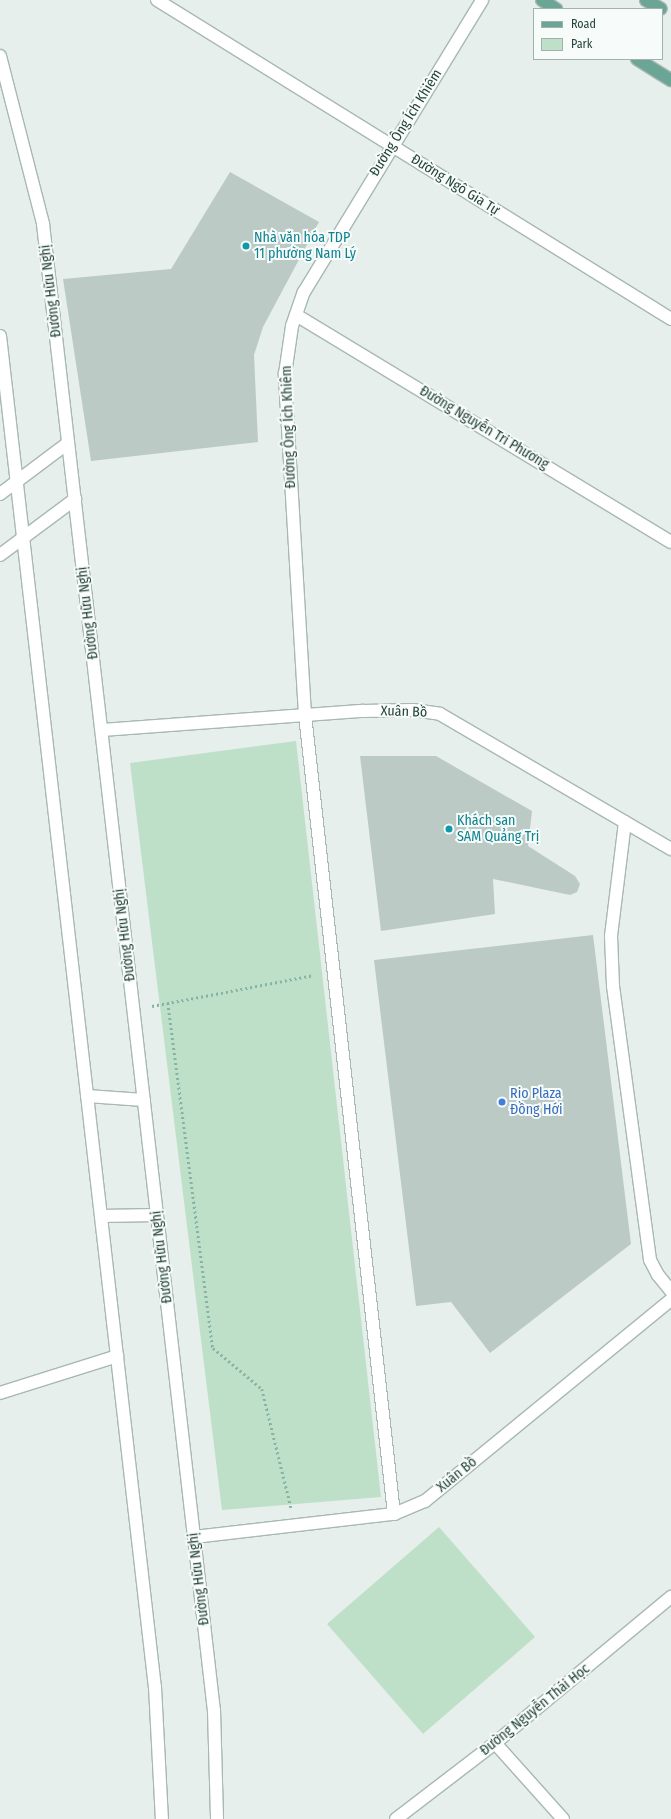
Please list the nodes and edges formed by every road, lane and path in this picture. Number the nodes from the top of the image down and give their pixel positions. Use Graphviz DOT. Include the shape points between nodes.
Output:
graph roads {
  1 [pos="157,0"];
  2 [pos="482,0"];
  3 [pos="542,0"];
  4 [pos="646,0"];
  5 [pos="554,8"];
  6 [pos="660,8"];
  7 [pos="0,56"];
  8 [pos="639,60"];
  9 [pos="671,80"];
  10 [pos="391,146"];
  11 [pos="296,315"];
  12 [pos="671,319"];
  13 [pos="0,336"];
  14 [pos="1,354"];
  15 [pos="68,443"];
  16 [pos="17,481"];
  17 [pos="0,494"];
  18 [pos="75,499"];
  19 [pos="23,538"];
  20 [pos="671,542"];
  21 [pos="0,555"];
  22 [pos="304,715"];
  23 [pos="102,730"];
  24 [pos="625,822"];
  25 [pos="671,849"];
  26 [pos="334,971"];
  27 [pos="168,1003"];
  28 [pos="134,1009"];
  29 [pos="87,1096"];
  30 [pos="144,1100"];
  31 [pos="157,1215"];
  32 [pos="101,1216"];
  33 [pos="671,1291"];
  34 [pos="671,1300"];
  35 [pos="117,1356"];
  36 [pos="0,1393"];
  37 [pos="394,1514"];
  38 [pos="296,1526"];
  39 [pos="194,1537"];
  40 [pos="671,1597"];
  41 [pos="495,1743"];
  42 [pos="162,1819"];
  43 [pos="217,1819"];
  44 [pos="396,1819"];
  45 [pos="564,1819"];
  1 -- 10 [label="street, Đường Ngô Gia Tự"];
  2 -- 10 [label="street, Đường Ông Ích Khiêm"];
  3 -- 5 [label="main road"];
  4 -- 6 [label="main road"];
  7 -- 15 [label="street, Đường Hữu Nghị" via="43,224"];
  8 -- 9 [label="main road"];
  10 -- 11 [label="street, Đường Ông Ích Khiêm" via="304,292"];
  10 -- 12 [label="street, Đường Ngô Gia Tự"];
  11 -- 20 [label="street, Đường Nguyễn Tri Phương"];
  11 -- 22 [label="street, Đường Ông Ích Khiêm" via="285,374"];
  13 -- 14 [label="street"];
  14 -- 16 [label="street"];
  15 -- 16 [label="street"];
  15 -- 18 [label="street, Đường Hữu Nghị"];
  16 -- 17 [label="street"];
  16 -- 19 [label="street"];
  18 -- 19 [label="street"];
  18 -- 23 [label="street, Đường Hữu Nghị"];
  19 -- 21 [label="street"];
  19 -- 29 [label="street"];
  22 -- 23 [label="street, Xuân Bồ"];
  22 -- 24 [label="street, Xuân Bồ" via="413,710 440,714"];
  22 -- 26 [label="street, Đường Ông Ích Khiêm"];
  23 -- 28 [label="street, Đường Hữu Nghị"];
  24 -- 25 [label="street, Xuân Bồ"];
  24 -- 33 [label="street" via="611,936 613,986 650,1260"];
  26 -- 27 [label="path"];
  26 -- 37 [label="street, Đường Ông Ích Khiêm"];
  27 -- 28 [label="path"];
  27 -- 38 [label="path" via="213,1348 262,1389"];
  28 -- 30 [label="street, Đường Hữu Nghị"];
  29 -- 30 [label="street"];
  29 -- 32 [label="street"];
  30 -- 31 [label="street, Đường Hữu Nghị"];
  31 -- 32 [label="street"];
  31 -- 39 [label="street, Đường Hữu Nghị"];
  32 -- 35 [label="street"];
  34 -- 37 [label="street, Xuân Bồ" via="445,1486 425,1501"];
  35 -- 36 [label="street"];
  35 -- 42 [label="street" via="155,1687"];
  37 -- 38 [label="street, Xuân Bồ"];
  38 -- 39 [label="street, Xuân Bồ"];
  39 -- 43 [label="street, Đường Hữu Nghị" via="214,1710"];
  40 -- 41 [label="street, Đường Nguyễn Thái Học"];
  41 -- 44 [label="street, Đường Nguyễn Thái Học"];
  41 -- 45 [label="street"];
}
